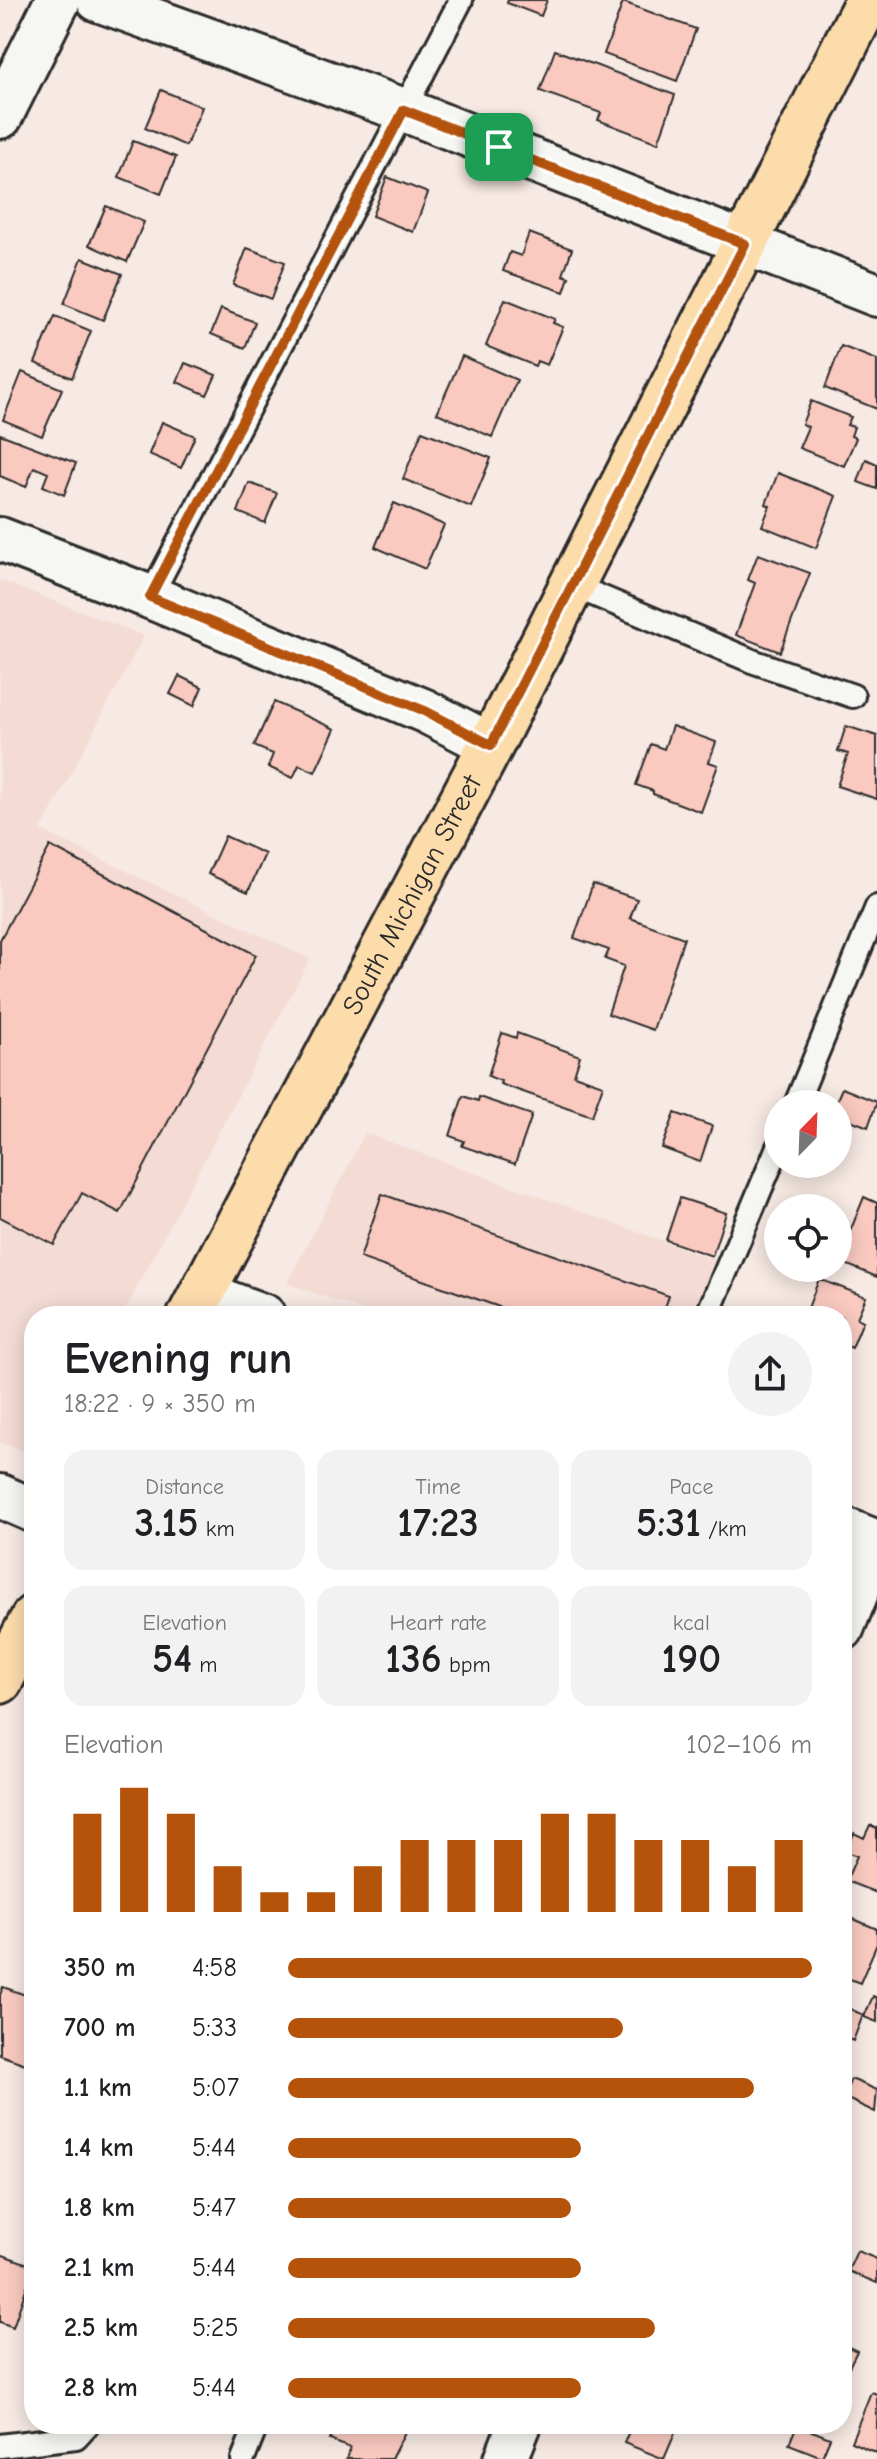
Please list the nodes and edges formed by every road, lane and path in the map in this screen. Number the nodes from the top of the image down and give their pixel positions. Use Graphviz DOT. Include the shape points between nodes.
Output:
graph roads {
  1 [pos="58,0"];
  2 [pos="98,0"];
  3 [pos="461,0"];
  4 [pos="868,0"];
  5 [pos="877,4"];
  6 [pos="404,110"];
  7 [pos="0,116"];
  8 [pos="745,244"];
  9 [pos="877,295"];
  10 [pos="0,539"];
  11 [pos="572,585"];
  12 [pos="150,597"];
  13 [pos="853,696"];
  14 [pos="491,745"];
  15 [pos="877,907"];
  16 [pos="802,1090"];
  17 [pos="765,1178"];
  18 [pos="196,1305"];
  19 [pos="711,1306"];
  20 [pos="0,1496"];
  21 [pos="24,1507"];
  22 [pos="852,1532"];
  23 [pos="877,1542"];
  24 [pos="852,1604"];
  25 [pos="24,1636"];
  26 [pos="0,1681"];
  27 [pos="79,2434"];
  28 [pos="253,2434"];
  29 [pos="516,2434"];
  30 [pos="0,2446"];
  31 [pos="243,2459"];
  32 [pos="506,2459"];
  1 -- 7 [label="main road"];
  2 -- 6 [label="street"];
  3 -- 6 [label="lane"];
  4 -- 5 [label="lane"];
  4 -- 8 [label="main road, South Michigan Street"];
  6 -- 8 [label="street"];
  6 -- 12 [label="lane"];
  8 -- 9 [label="street"];
  8 -- 11 [label="main road, South Michigan Street"];
  10 -- 12 [label="street"];
  11 -- 13 [label="lane" via="752,661"];
  11 -- 14 [label="main road, South Michigan Street"];
  12 -- 14 [label="street" via="425,711"];
  14 -- 18 [label="main road, South Michigan Street"];
  15 -- 16 [label="lane"];
  17 -- 19 [label="lane"];
  20 -- 21 [label="street"];
  22 -- 23 [label="street"];
  23 -- 24 [label="street"];
  25 -- 26 [label="main road"];
  27 -- 30 [label="lane"];
  28 -- 31 [label="lane"];
  29 -- 32 [label="street"];
}
